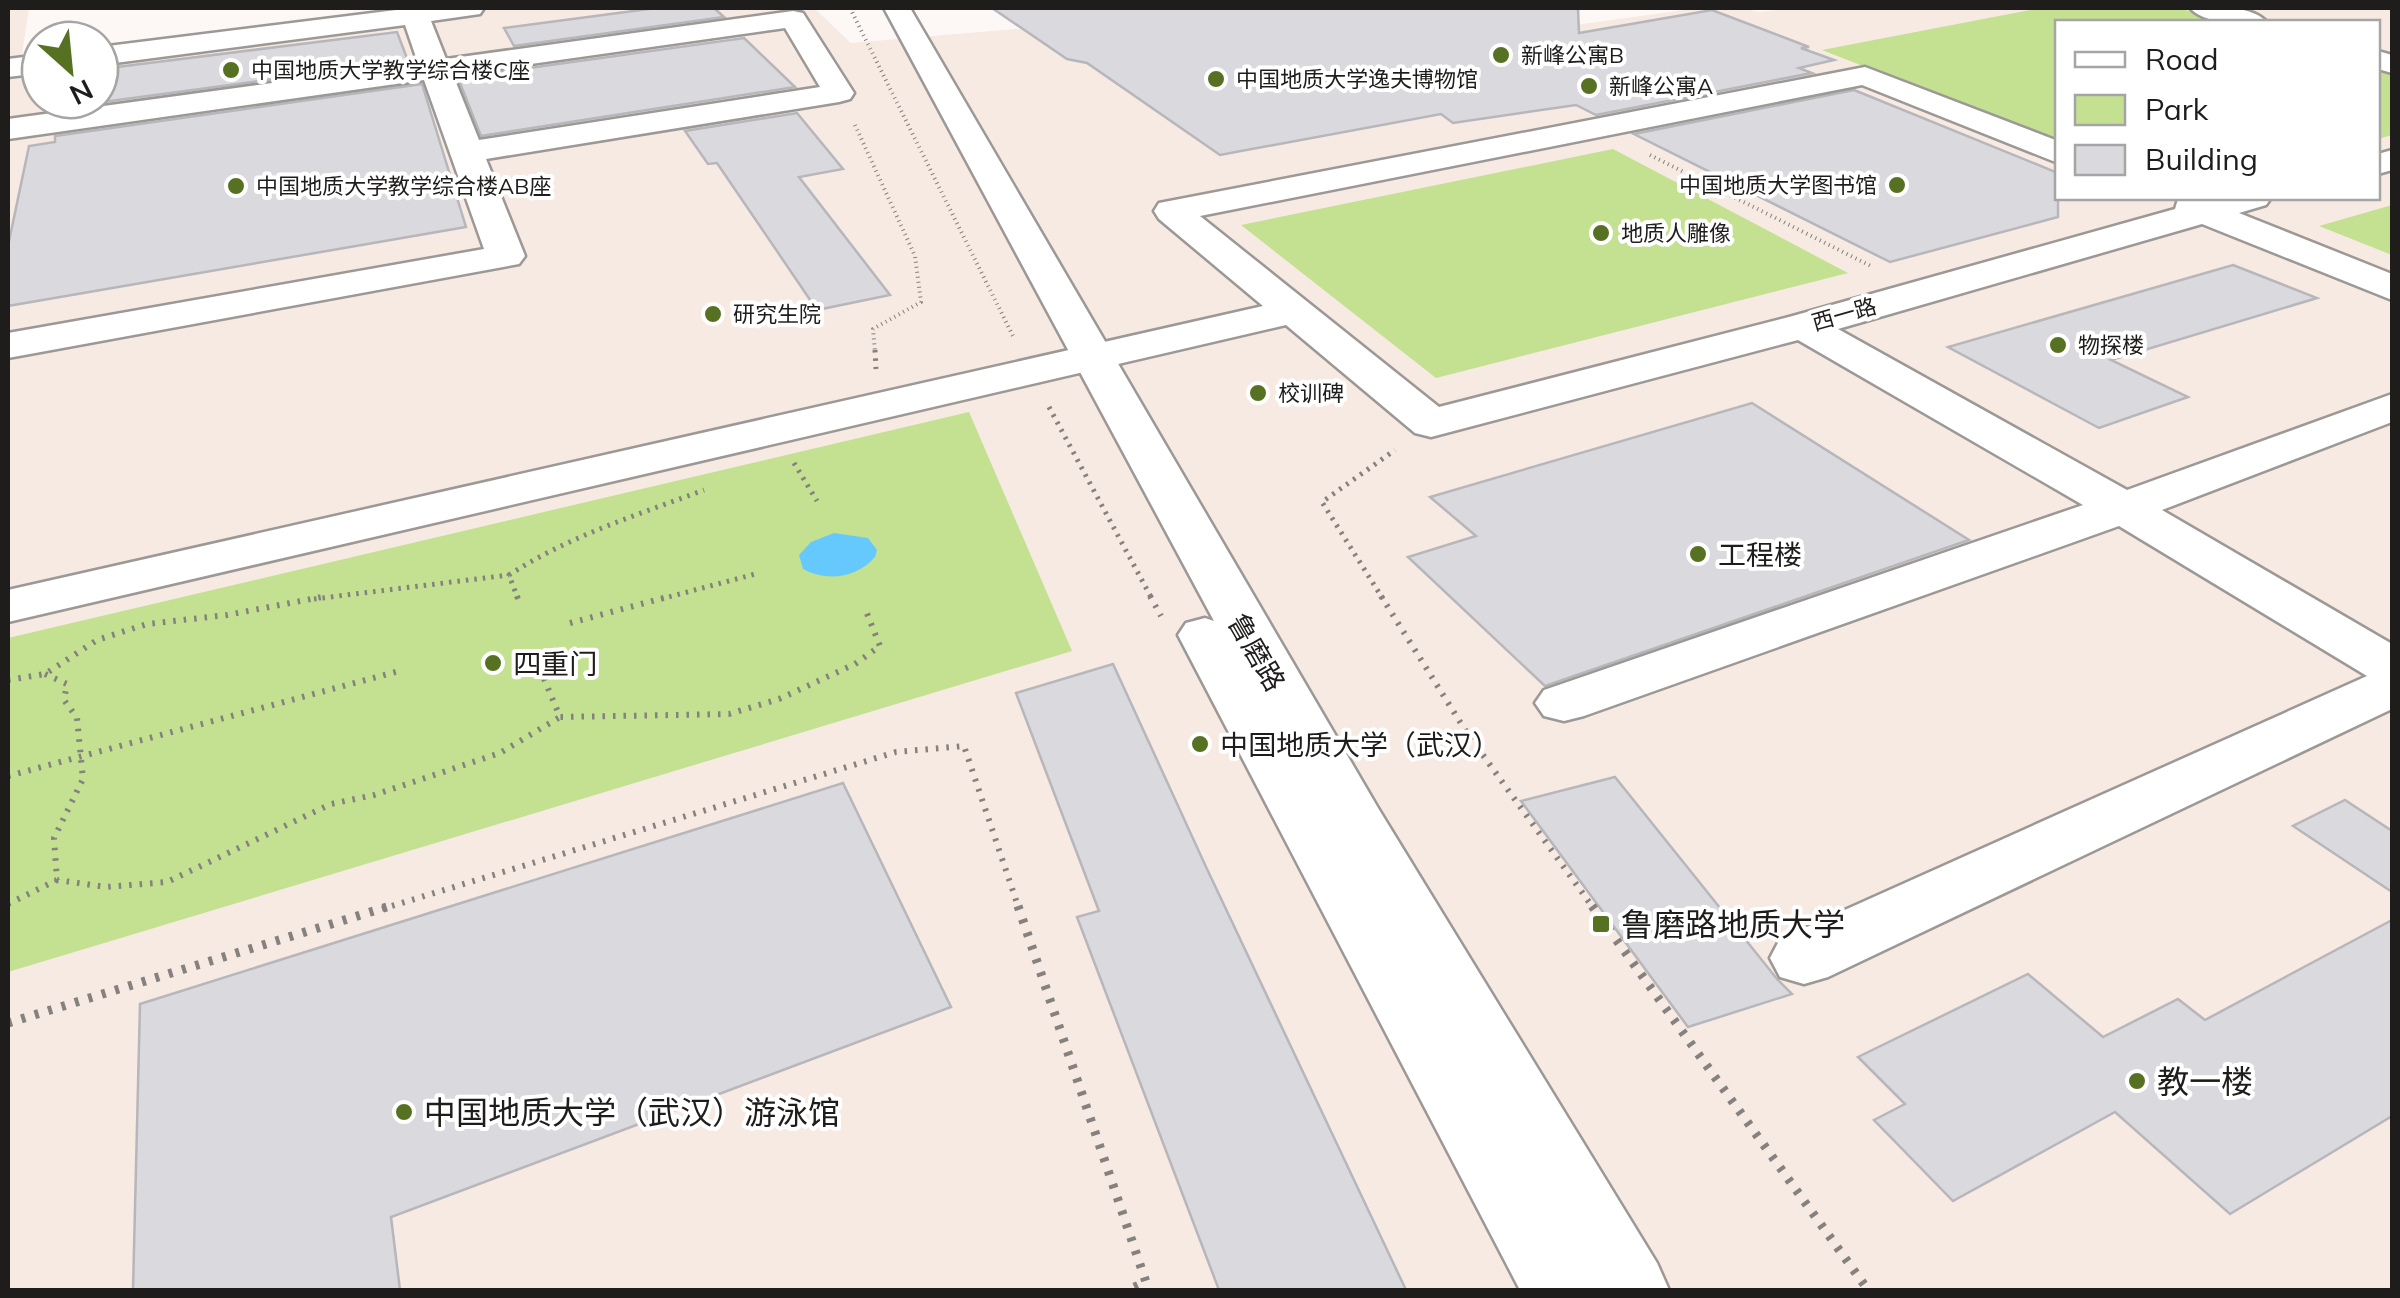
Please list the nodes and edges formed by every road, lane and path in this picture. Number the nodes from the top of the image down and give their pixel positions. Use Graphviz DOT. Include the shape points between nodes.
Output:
graph roads {
  1 [pos="471,8"];
  2 [pos="866,8"];
  3 [pos="897,8"];
  4 [pos="2203,8"];
  5 [pos="415,15"];
  6 [pos="2246,20"];
  7 [pos="120,53"];
  8 [pos="436,69"];
  9 [pos="839,92"];
  10 [pos="1597,128"];
  11 [pos="8,130"];
  12 [pos="467,152"];
  13 [pos="2055,152"];
  14 [pos="2231,200"];
  15 [pos="2185,204"];
  16 [pos="2392,288"];
  17 [pos="1922,291"];
  18 [pos="1292,311"];
  19 [pos="1803,326"];
  20 [pos="8,346"];
  21 [pos="1073,360"];
  22 [pos="894,400"];
  23 [pos="2392,406"];
  24 [pos="1431,424"];
  25 [pos="797,469"];
  26 [pos="780,472"];
  27 [pos="712,487"];
  28 [pos="2122,508"];
  29 [pos="759,573"];
  30 [pos="510,575"];
  31 [pos="520,605"];
  32 [pos="8,606"];
  33 [pos="866,611"];
  34 [pos="570,623"];
  35 [pos="2392,668"];
  36 [pos="540,669"];
  37 [pos="403,670"];
  38 [pos="45,674"];
  39 [pos="8,680"];
  40 [pos="2392,687"];
  41 [pos="1564,702"];
  42 [pos="560,717"];
  43 [pos="83,756"];
  44 [pos="8,776"];
  45 [pos="57,880"];
  46 [pos="8,904"];
  47 [pos="1804,958"];
  48 [pos="8,1023"];
  49 [pos="1147,1286"];
  50 [pos="1128,1290"];
  51 [pos="1563,1290"];
  52 [pos="1628,1290"];
  53 [pos="1868,1290"];
  1 -- 5 [label="street"];
  2 -- 21 [label="street, 鲁磨路"];
  3 -- 21 [label="street, 鲁磨路"];
  4 -- 6 [label="street"];
  5 -- 7 [label="street"];
  5 -- 8 [label="street"];
  8 -- 9 [label="street" via="793,20"];
  8 -- 11 [label="street"];
  8 -- 12 [label="street"];
  9 -- 12 [label="street"];
  9 -- 22 [label="path" via="915,256 922,302 873,328 876,372"];
  10 -- 13 [label="street" via="1865,76"];
  10 -- 17 [label="path"];
  10 -- 18 [label="street" via="1172,211"];
  12 -- 20 [label="street" via="506,256"];
  14 -- 15 [label="street, 西一路"];
  15 -- 16 [label="street"];
  15 -- 17 [label="street, 西一路"];
  17 -- 19 [label="street, 西一路"];
  18 -- 21 [label="street"];
  18 -- 24 [label="street"];
  19 -- 24 [label="street, 西一路"];
  19 -- 28 [label="street"];
  21 -- 22 [label="street"];
  21 -- 51 [label="street, 鲁磨路"];
  21 -- 52 [label="street, 鲁磨路"];
  22 -- 32 [label="street"];
  23 -- 28 [label="street"];
  24 -- 53 [label="path" via="1322,502 1467,732"];
  25 -- 26 [label="path"];
  27 -- 30 [label="path" via="612,524"];
  28 -- 35 [label="street"];
  28 -- 41 [label="street"];
  29 -- 34 [label="path"];
  30 -- 31 [label="path"];
  30 -- 38 [label="path" via="146,624 97,640"];
  33 -- 42 [label="path" via="880,646 779,699 728,714"];
  36 -- 42 [label="path"];
  37 -- 43 [label="path"];
  38 -- 39 [label="path"];
  38 -- 43 [label="path" via="67,684 64,700 76,718"];
  40 -- 47 [label="street"];
  42 -- 45 [label="path" via="500,753 331,804 167,882 106,888"];
  43 -- 44 [label="path"];
  43 -- 45 [label="path" via="83,779 54,838"];
  45 -- 46 [label="path"];
  48 -- 49 [label="path" via="896,752 964,746"];
  49 -- 50 [label="path"];
}
